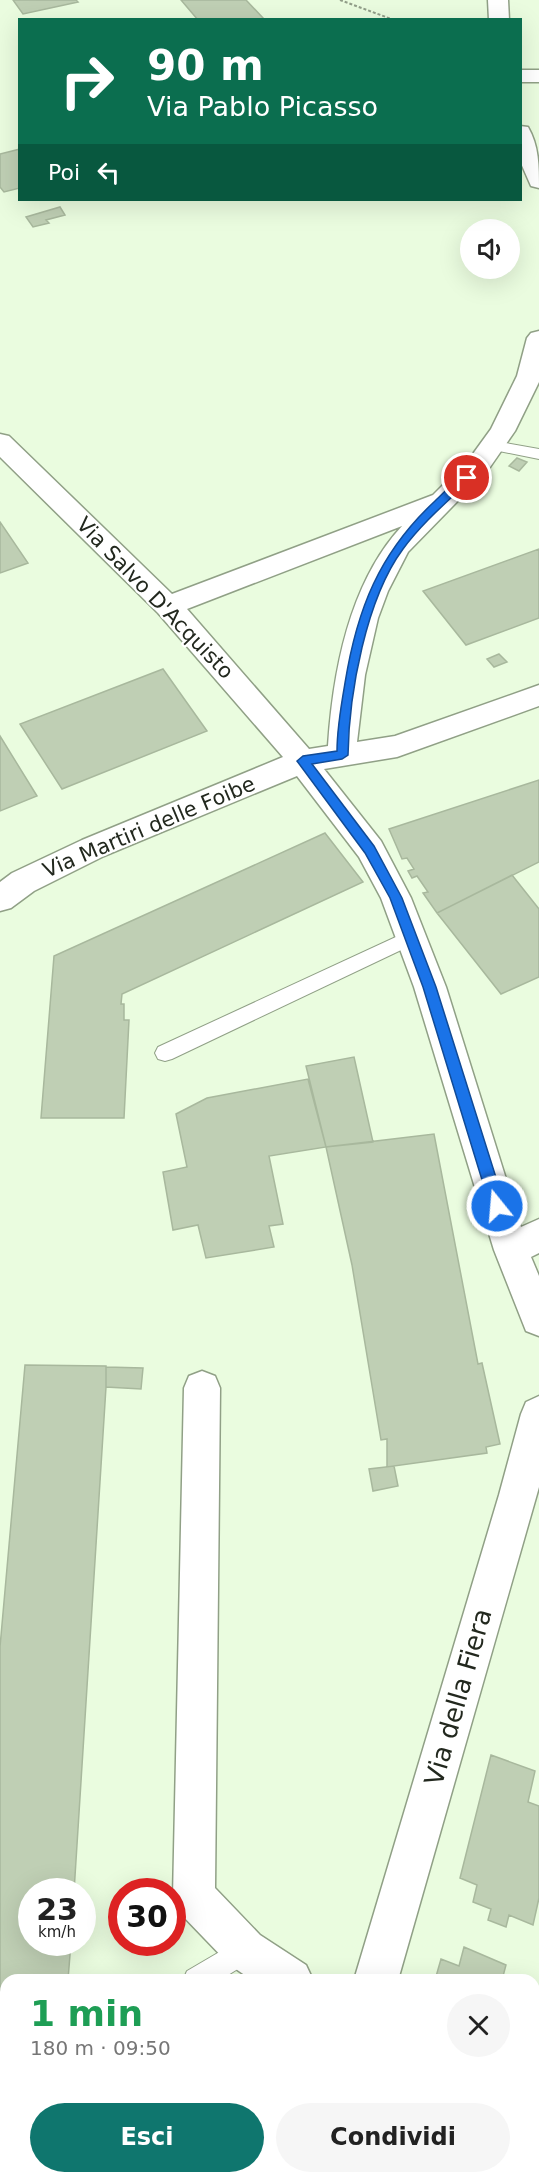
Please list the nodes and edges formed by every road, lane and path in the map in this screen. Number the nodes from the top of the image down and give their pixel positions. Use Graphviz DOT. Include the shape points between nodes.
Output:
graph roads {
  1 [pos="340,0"];
  2 [pos="498,0"];
  3 [pos="389,18"];
  4 [pos="500,18"];
  5 [pos="522,76"];
  6 [pos="539,76"];
  7 [pos="522,137"];
  8 [pos="539,181"];
  9 [pos="539,339"];
  10 [pos="0,442"];
  11 [pos="494,446"];
  12 [pos="539,454"];
  13 [pos="443,500"];
  14 [pos="168,606"];
  15 [pos="539,695"];
  16 [pos="342,755"];
  17 [pos="303,761"];
  18 [pos="0,899"];
  19 [pos="411,937"];
  20 [pos="165,1053"];
  21 [pos="525,1243"];
  22 [pos="539,1319"];
  23 [pos="202,1388"];
  24 [pos="539,1414"];
  25 [pos="244,1950"];
  26 [pos="206,1974"];
  27 [pos="282,1974"];
  28 [pos="378,1974"];
  1 -- 3 [label="path"];
  2 -- 4 [label="street"];
  5 -- 6 [label="street"];
  7 -- 8 [label="street"];
  9 -- 11 [label="street" via="524,387"];
  10 -- 14 [label="street, Via Salvo D'Acquisto"];
  11 -- 12 [label="lane"];
  11 -- 13 [label="street"];
  13 -- 14 [label="street"];
  13 -- 16 [label="street" via="398,548 367,612 354,664"];
  14 -- 17 [label="street, Via Salvo D'Acquisto"];
  15 -- 16 [label="street, Via Martiri delle Foibe" via="397,746"];
  16 -- 17 [label="street, Via Martiri delle Foibe"];
  17 -- 18 [label="street, Via Martiri delle Foibe" via="93,848 23,882"];
  17 -- 19 [label="street, Via Salvo D'Acquisto" via="370,849"];
  19 -- 20 [label="lane"];
  19 -- 21 [label="street, Via Salvo D'Acquisto"];
  21 -- 22 [label="street, Via Salvo D'Acquisto"];
  23 -- 25 [label="street" via="194,1897"];
  24 -- 28 [label="street, Via della Fiera"];
  25 -- 26 [label="lane"];
  25 -- 27 [label="street"];
}
